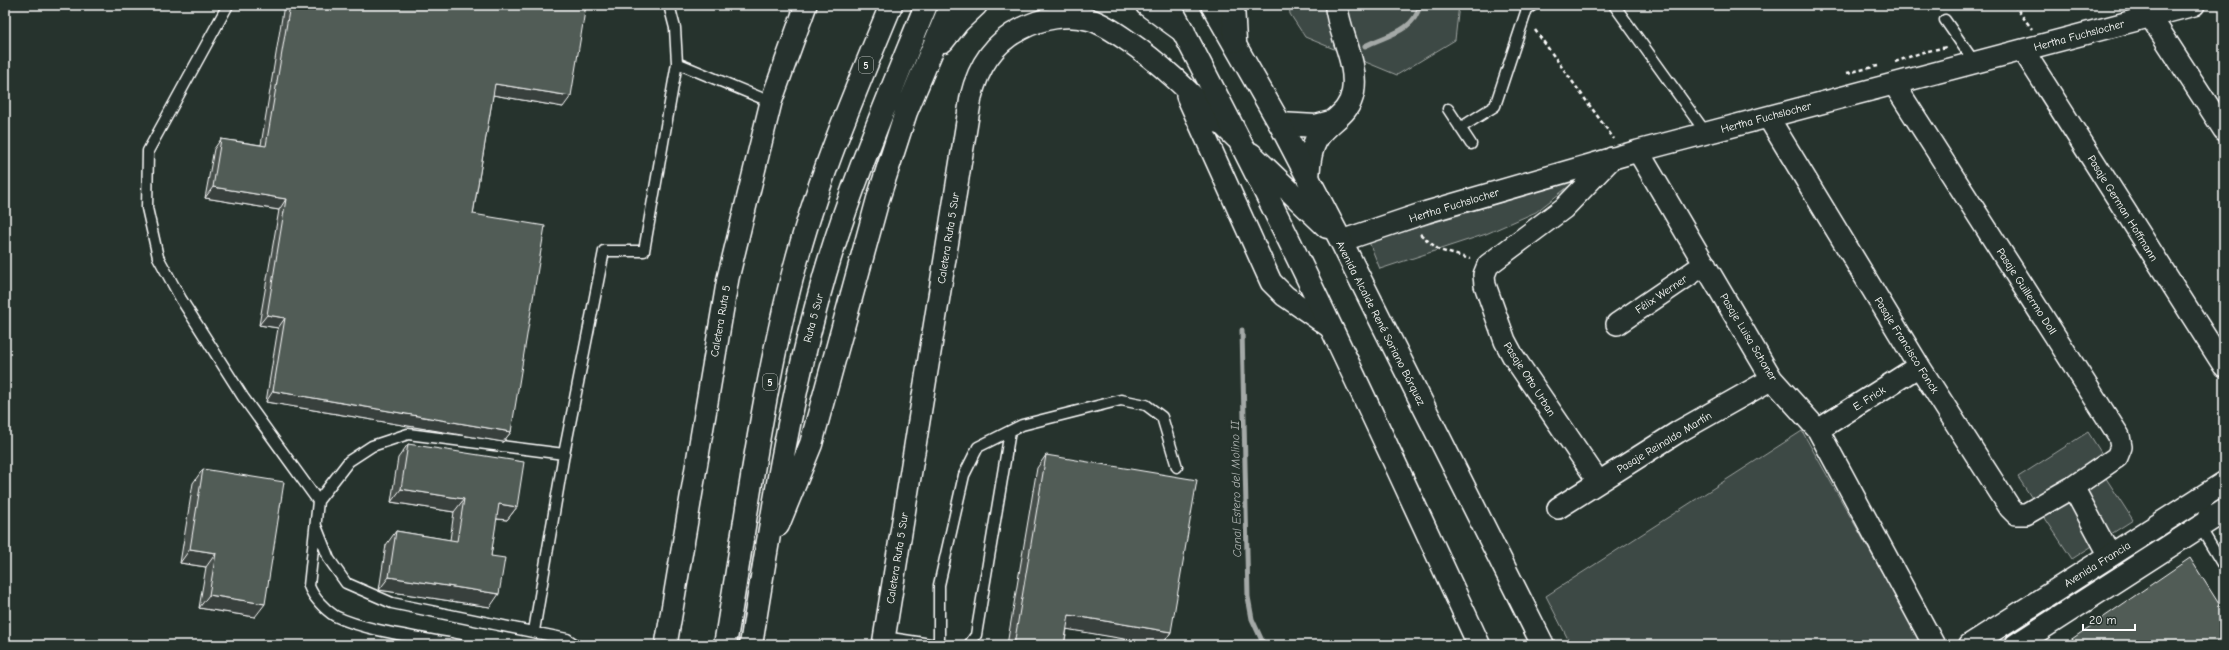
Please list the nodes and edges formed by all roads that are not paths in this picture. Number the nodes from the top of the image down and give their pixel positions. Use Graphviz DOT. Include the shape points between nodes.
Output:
graph roads {
  1 [pos="228,5"];
  2 [pos="669,5"];
  3 [pos="806,5"];
  4 [pos="879,5"];
  5 [pos="891,5"];
  6 [pos="926,5"];
  7 [pos="951,5"];
  8 [pos="976,5"];
  9 [pos="1147,5"];
  10 [pos="1169,5"];
  11 [pos="1212,5"];
  12 [pos="1233,5"];
  13 [pos="1336,5"];
  14 [pos="1533,5"];
  15 [pos="1614,5"];
  16 [pos="2186,6"];
  17 [pos="2150,16"];
  18 [pos="1945,20"];
  19 [pos="1184,32"];
  20 [pos="1235,41"];
  21 [pos="2023,50"];
  22 [pos="677,63"];
  23 [pos="926,63"];
  24 [pos="1975,63"];
  25 [pos="1892,74"];
  26 [pos="1181,82"];
  27 [pos="771,102"];
  28 [pos="1448,109"];
  29 [pos="1768,117"];
  30 [pos="1331,122"];
  31 [pos="1280,124"];
  32 [pos="841,125"];
  33 [pos="1460,128"];
  34 [pos="2224,130"];
  35 [pos="1706,133"];
  36 [pos="1240,142"];
  37 [pos="1471,144"];
  38 [pos="1625,154"];
  39 [pos="1308,178"];
  40 [pos="1340,241"];
  41 [pos="1705,264"];
  42 [pos="1617,324"];
  43 [pos="1331,328"];
  44 [pos="1919,366"];
  45 [pos="2224,366"];
  46 [pos="1772,379"];
  47 [pos="1818,430"];
  48 [pos="1010,431"];
  49 [pos="564,454"];
  50 [pos="1177,467"];
  51 [pos="1598,481"];
  52 [pos="2073,487"];
  53 [pos="2217,488"];
  54 [pos="318,500"];
  55 [pos="1558,508"];
  56 [pos="2224,511"];
  57 [pos="315,523"];
  58 [pos="2200,527"];
  59 [pos="766,548"];
  60 [pos="2108,557"];
  61 [pos="2224,567"];
  62 [pos="2133,570"];
  63 [pos="2107,587"];
  64 [pos="534,631"];
  65 [pos="884,641"];
  66 [pos="459,645"];
  67 [pos="576,645"];
  68 [pos="666,645"];
  69 [pos="725,645"];
  70 [pos="751,645"];
  71 [pos="938,645"];
  72 [pos="969,645"];
  73 [pos="1479,645"];
  74 [pos="1543,645"];
  75 [pos="1934,645"];
  76 [pos="1970,645"];
  77 [pos="2016,645"];
  1 -- 54 [label="lane" via="148,151 147,208 158,257 180,299 243,397"];
  2 -- 22 [label="lane" via="675,28"];
  3 -- 27 [label="street, Caletera Ruta 5"];
  4 -- 32 [label="main road"];
  5 -- 32 [label="main road, 5"];
  6 -- 59 [label="main road, Ruta 5 Sur" via="862,164 825,275 798,378"];
  7 -- 23 [label="main road"];
  8 -- 23 [label="main road" via="958,22"];
  9 -- 19 [label="main road"];
  10 -- 19 [label="main road"];
  11 -- 20 [label="main road, Avenida Alcalde René Soriano Bórquez"];
  12 -- 20 [label="main road"];
  13 -- 30 [label="main road" via="1354,69 1354,81 1343,114"];
  14 -- 33 [label="lane" via="1527,9 1495,106"];
  15 -- 35 [label="lane"];
  16 -- 17 [label="street, Hertha Fuchslocher"];
  17 -- 21 [label="street, Hertha Fuchslocher"];
  17 -- 34 [label="street"];
  18 -- 24 [label="lane"];
  19 -- 36 [label="main road"];
  20 -- 31 [label="main road, Avenida Alcalde René Soriano Bórquez"];
  21 -- 24 [label="street, Hertha Fuchslocher"];
  21 -- 45 [label="street, Pasaje German Hoffmann"];
  22 -- 27 [label="lane"];
  22 -- 49 [label="lane" via="644,251 604,251"];
  23 -- 59 [label="main road" via="906,112 878,199 811,444 791,497"];
  24 -- 25 [label="street, Hertha Fuchslocher"];
  25 -- 29 [label="street, Hertha Fuchslocher"];
  25 -- 52 [label="street, Pasaje Guillermo Doll" via="2120,436 2121,447 2117,457"];
  26 -- 36 [label="street, Caletera Ruta 5 Sur"];
  26 -- 43 [label="street, Caletera Ruta 5 Sur" via="1271,282 1285,296"];
  26 -- 65 [label="street, Caletera Ruta 5 Sur" via="1120,35 1092,20 1076,18 1045,20 1015,32 994,49 979,71 971,97"];
  27 -- 68 [label="street, Caletera Ruta 5" via="728,278"];
  28 -- 33 [label="lane"];
  29 -- 35 [label="street, Hertha Fuchslocher"];
  29 -- 44 [label="street, Pasaje Francisco Fonck"];
  30 -- 31 [label="main road" via="1316,126"];
  30 -- 39 [label="main road" via="1318,138 1309,160"];
  31 -- 39 [label="main road, Avenida Alcalde René Soriano Bórquez"];
  32 -- 69 [label="main road, 5" via="811,211 784,312 770,377"];
  33 -- 37 [label="lane"];
  35 -- 38 [label="street, Hertha Fuchslocher"];
  36 -- 40 [label="main road"];
  36 -- 43 [label="main road"];
  38 -- 40 [label="street, Hertha Fuchslocher"];
  38 -- 41 [label="street, Pasaje Luisa Schoner"];
  38 -- 51 [label="street, Pasaje Otto Urban" via="1564,208 1488,265 1484,275 1485,285 1509,349"];
  39 -- 40 [label="main road, Avenida Alcalde René Soriano Bórquez"];
  40 -- 74 [label="main road, Avenida Alcalde René Soriano Bórquez"];
  41 -- 42 [label="street, Félix Werner"];
  41 -- 46 [label="street, Pasaje Luisa Schoner"];
  43 -- 73 [label="main road"];
  44 -- 47 [label="street, E. Frick"];
  44 -- 52 [label="street, Pasaje Francisco Fonck" via="2016,514 2026,514"];
  46 -- 47 [label="street, Pasaje Luisa Schoner"];
  46 -- 51 [label="street, Pasaje Reinaldo Martín"];
  47 -- 75 [label="street, Pasaje Luisa Schoner"];
  48 -- 50 [label="lane" via="1022,425 1121,400 1146,405 1162,417"];
  48 -- 71 [label="lane" via="978,447 964,475 939,585"];
  48 -- 72 [label="lane" via="976,635"];
  49 -- 54 [label="lane" via="408,434 372,446 349,461"];
  49 -- 64 [label="lane"];
  51 -- 55 [label="street, Pasaje Reinaldo Martín"];
  52 -- 60 [label="street"];
  53 -- 58 [label="lane"];
  53 -- 60 [label="main road, Avenida Francia"];
  54 -- 57 [label="lane"];
  56 -- 58 [label="main road"];
  57 -- 64 [label="lane" via="329,559 346,583 392,602"];
  57 -- 66 [label="lane" via="309,586 313,596 335,615 366,626"];
  58 -- 61 [label="lane"];
  58 -- 62 [label="main road"];
  59 -- 70 [label="main road, Ruta 5 Sur"];
  60 -- 62 [label="street"];
  60 -- 63 [label="street"];
  60 -- 76 [label="main road, Avenida Francia"];
  62 -- 63 [label="main road"];
  63 -- 77 [label="main road"];
  64 -- 67 [label="lane" via="567,639"];
  65 -- 71 [label="lane"];
}
